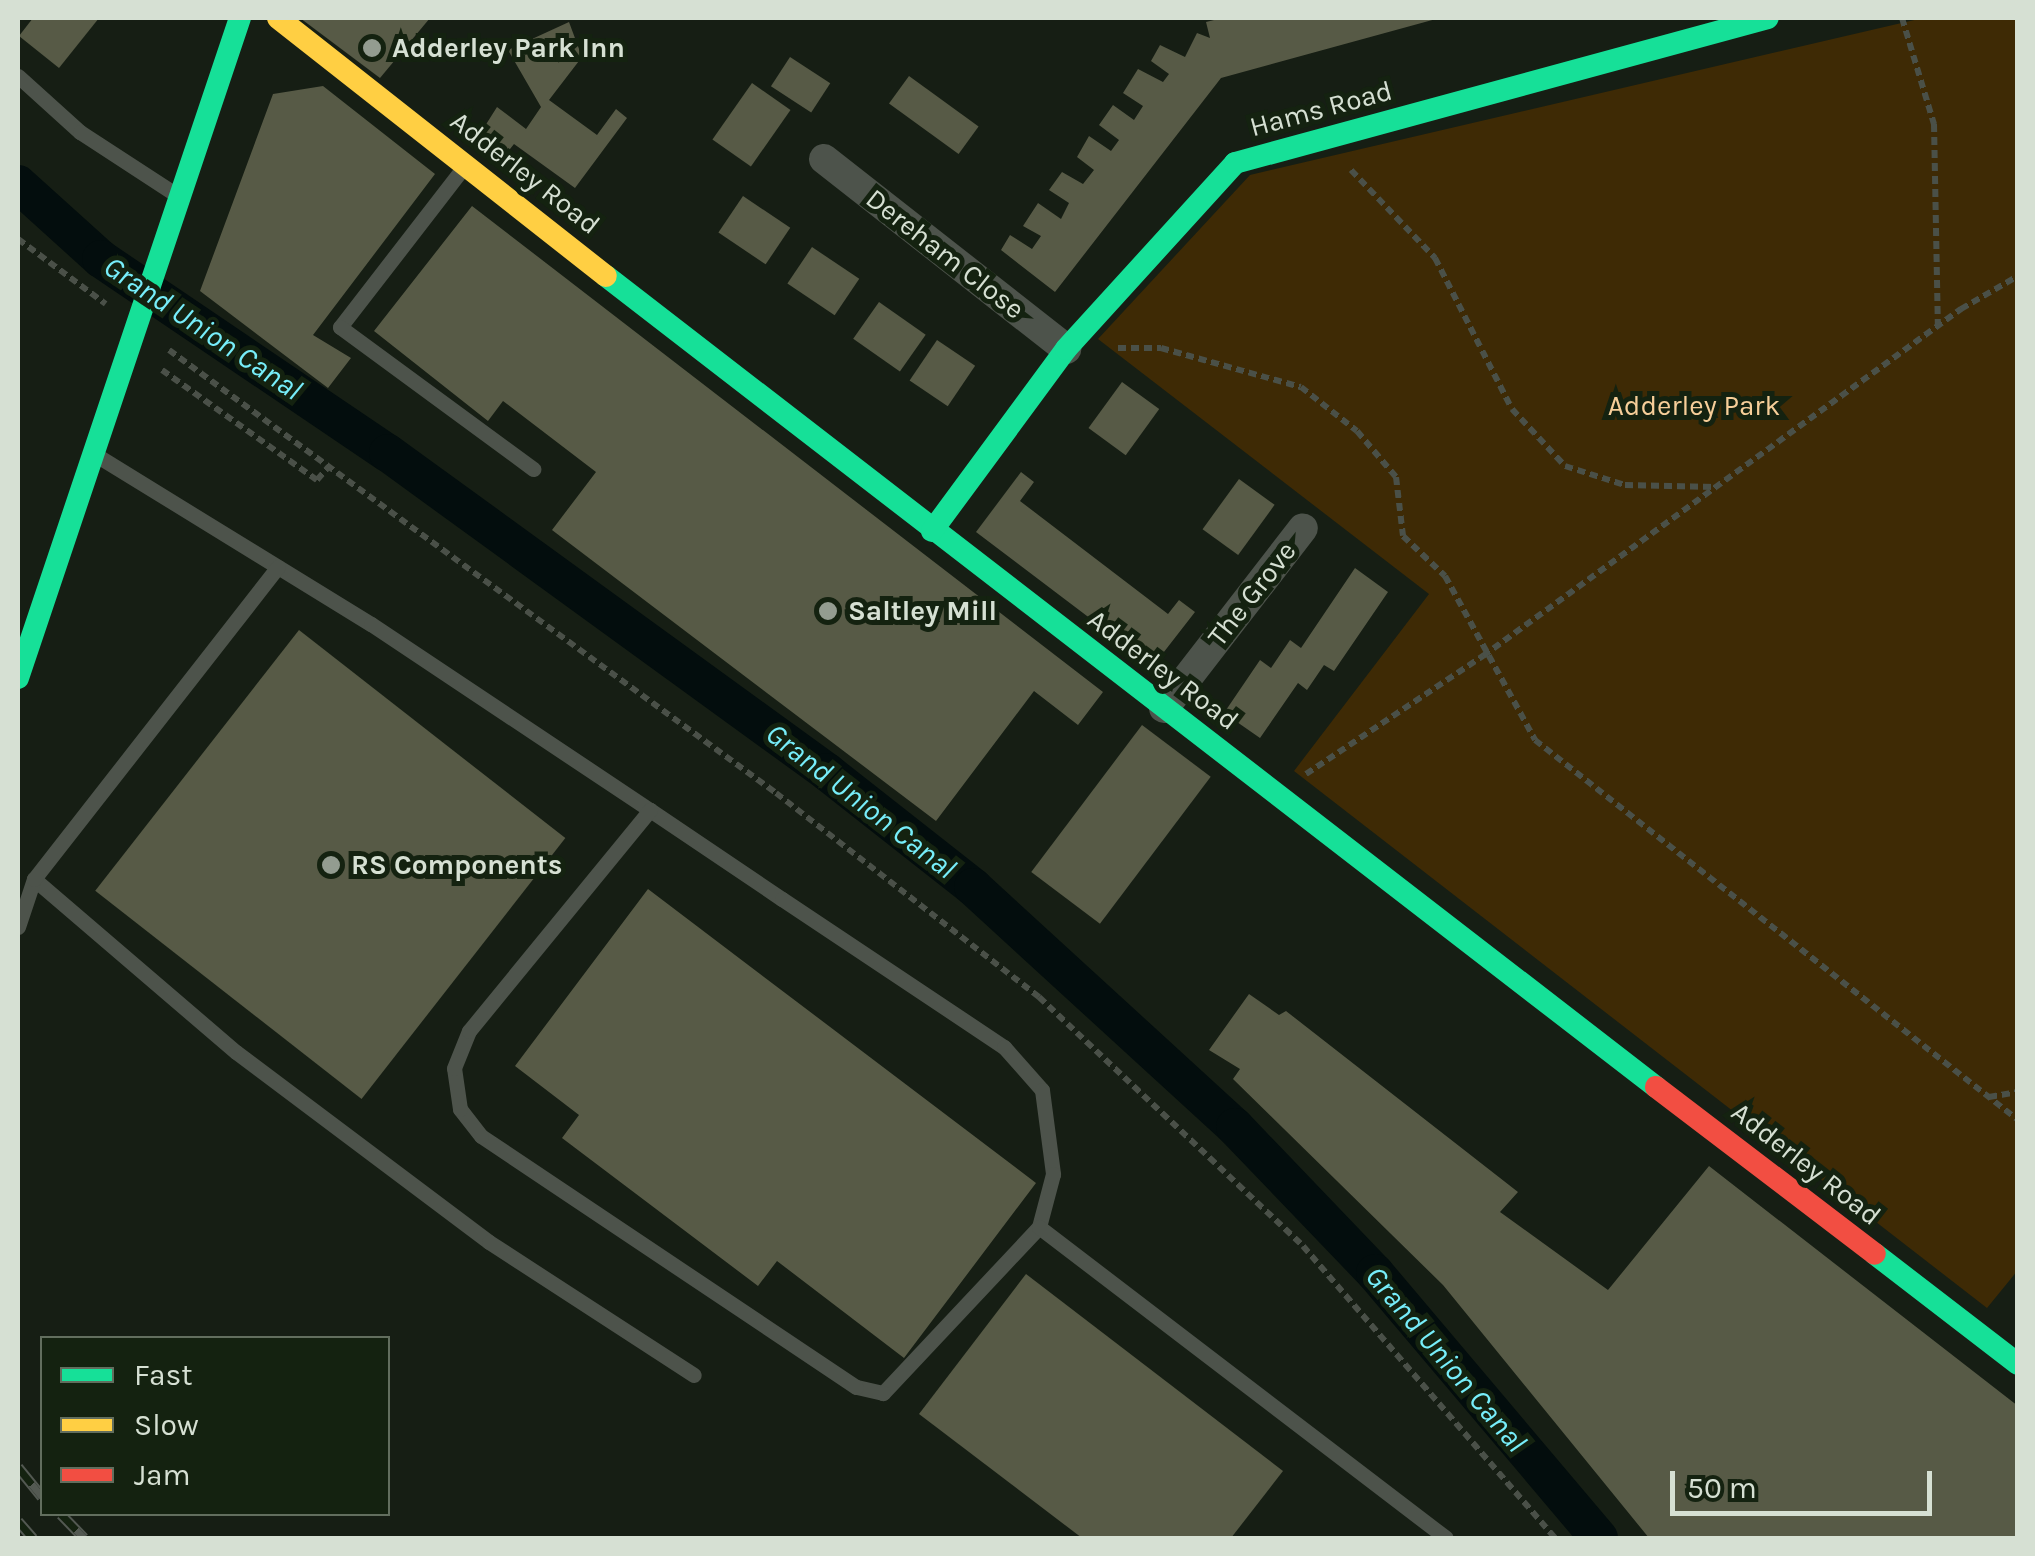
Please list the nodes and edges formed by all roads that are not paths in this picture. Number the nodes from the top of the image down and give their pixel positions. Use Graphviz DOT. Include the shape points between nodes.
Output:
graph roads {
  1 [pos="240,18"];
  2 [pos="278,18"];
  3 [pos="1768,18"];
  4 [pos="18,76"];
  5 [pos="824,159"];
  6 [pos="466,165"];
  7 [pos="181,198"];
  8 [pos="1066,349"];
  9 [pos="96,455"];
  10 [pos="533,469"];
  11 [pos="1304,528"];
  12 [pos="932,531"];
  13 [pos="278,566"];
  14 [pos="18,678"];
  15 [pos="1164,708"];
  16 [pos="650,810"];
  17 [pos="34,879"];
  18 [pos="18,926"];
  19 [pos="1039,1227"];
  20 [pos="2018,1364"];
  21 [pos="694,1375"];
  22 [pos="1446,1538"];
  1 -- 7 [label="street"];
  2 -- 6 [label="street, Adderley Road"];
  3 -- 8 [label="street, Hams Road" via="1235,163"];
  4 -- 7 [label="lane" via="80,132"];
  5 -- 8 [label="street, Dereham Close"];
  6 -- 10 [label="lane" via="340,328"];
  6 -- 12 [label="street, Adderley Road"];
  7 -- 9 [label="street"];
  8 -- 12 [label="street, Hams Road"];
  9 -- 13 [label="lane"];
  9 -- 14 [label="street"];
  11 -- 15 [label="street, The Grove"];
  12 -- 15 [label="street, Adderley Road"];
  13 -- 16 [label="lane"];
  13 -- 17 [label="lane"];
  15 -- 20 [label="street, Adderley Road"];
  16 -- 19 [label="lane" via="1004,1047 1042,1090 1051,1130 1052,1174"];
  16 -- 19 [label="lane" via="469,1032 454,1068 460,1109 481,1136 856,1387 883,1393"];
  17 -- 18 [label="lane"];
  17 -- 21 [label="lane" via="236,1052 489,1242"];
  19 -- 22 [label="lane"];
}
